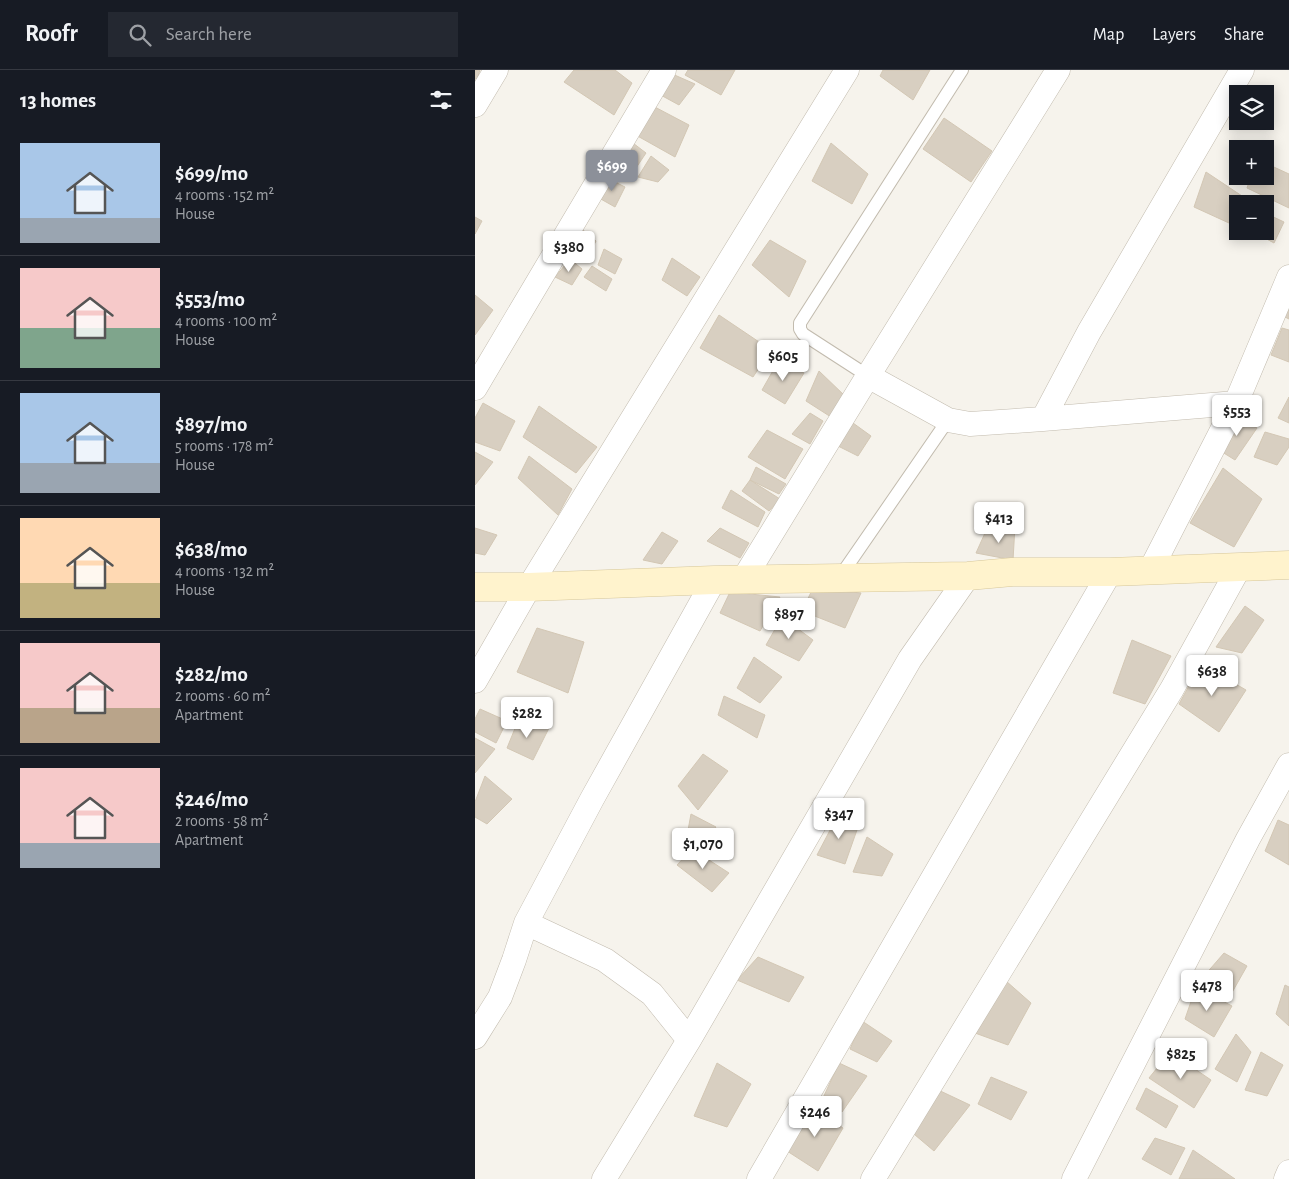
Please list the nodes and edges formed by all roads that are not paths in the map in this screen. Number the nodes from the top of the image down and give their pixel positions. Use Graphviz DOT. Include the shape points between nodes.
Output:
graph roads {
  1 [pos="496,70"];
  2 [pos="664,70"];
  3 [pos="847,70"];
  4 [pos="962,70"];
  5 [pos="1058,70"];
  6 [pos="1242,70"];
  7 [pos="475,105"];
  8 [pos="1289,277"];
  9 [pos="868,376"];
  10 [pos="475,388"];
  11 [pos="1236,403"];
  12 [pos="1043,419"];
  13 [pos="948,420"];
  14 [pos="1289,564"];
  15 [pos="1240,566"];
  16 [pos="1151,569"];
  17 [pos="1110,572"];
  18 [pos="968,576"];
  19 [pos="839,578"];
  20 [pos="714,580"];
  21 [pos="743,580"];
  22 [pos="475,587"];
  23 [pos="529,587"];
  24 [pos="475,681"];
  25 [pos="1289,765"];
  26 [pos="526,923"];
  27 [pos="475,1037"];
  28 [pos="689,1040"];
  29 [pos="1289,1172"];
  30 [pos="605,1179"];
  31 [pos="759,1179"];
  32 [pos="873,1179"];
  33 [pos="1074,1179"];
  34 [pos="1286,1179"];
  1 -- 7 [label="street"];
  2 -- 10 [label="street"];
  3 -- 23 [label="street"];
  4 -- 9 [label="lane" via="801,323 803,334"];
  5 -- 9 [label="street"];
  6 -- 12 [label="street" via="1089,332"];
  8 -- 11 [label="street"];
  9 -- 13 [label="street"];
  9 -- 21 [label="street"];
  11 -- 12 [label="street"];
  11 -- 16 [label="street"];
  12 -- 13 [label="street" via="970,424"];
  13 -- 19 [label="lane"];
  14 -- 15 [label="main road"];
  15 -- 16 [label="main road"];
  15 -- 32 [label="street" via="1172,689"];
  16 -- 17 [label="main road"];
  17 -- 18 [label="main road" via="1012,572"];
  17 -- 31 [label="street"];
  18 -- 19 [label="main road"];
  18 -- 28 [label="street" via="910,659"];
  19 -- 21 [label="main road"];
  20 -- 21 [label="main road"];
  20 -- 23 [label="main road"];
  20 -- 26 [label="street"];
  22 -- 23 [label="main road"];
  23 -- 24 [label="street"];
  25 -- 33 [label="street" via="1243,848"];
  26 -- 27 [label="street" via="500,997"];
  26 -- 28 [label="street" via="605,960 652,994"];
  28 -- 30 [label="street"];
  29 -- 34 [label="street"];
}
